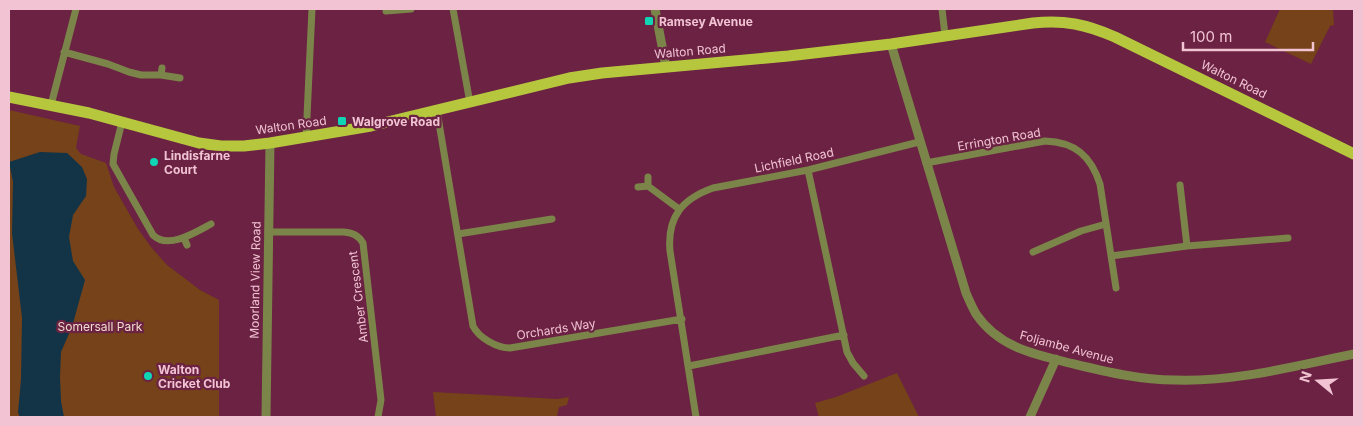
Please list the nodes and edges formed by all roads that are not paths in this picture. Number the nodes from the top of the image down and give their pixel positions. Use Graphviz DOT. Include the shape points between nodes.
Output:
graph roads {
  1 [pos="76,9"];
  2 [pos="312,9"];
  3 [pos="410,9"];
  4 [pos="453,9"];
  5 [pos="655,9"];
  6 [pos="942,9"];
  7 [pos="386,11"];
  8 [pos="945,35"];
  9 [pos="891,44"];
  10 [pos="64,52"];
  11 [pos="666,67"];
  12 [pos="180,78"];
  13 [pos="9,96"];
  14 [pos="470,103"];
  15 [pos="51,105"];
  16 [pos="437,111"];
  17 [pos="122,122"];
  18 [pos="306,138"];
  19 [pos="919,142"];
  20 [pos="270,143"];
  21 [pos="1354,154"];
  22 [pos="926,163"];
  23 [pos="808,170"];
  24 [pos="648,178"];
  25 [pos="1180,185"];
  26 [pos="648,186"];
  27 [pos="638,187"];
  28 [pos="679,210"];
  29 [pos="552,219"];
  30 [pos="211,224"];
  31 [pos="1106,224"];
  32 [pos="268,232"];
  33 [pos="458,234"];
  34 [pos="1288,238"];
  35 [pos="1188,246"];
  36 [pos="1034,252"];
  37 [pos="1111,256"];
  38 [pos="1116,288"];
  39 [pos="682,320"];
  40 [pos="844,335"];
  41 [pos="1354,354"];
  42 [pos="1056,359"];
  43 [pos="689,366"];
  44 [pos="864,376"];
  45 [pos="266,417"];
  46 [pos="378,417"];
  47 [pos="696,417"];
  48 [pos="1030,417"];
  1 -- 10 [label="street"];
  2 -- 18 [label="street"];
  3 -- 7 [label="street"];
  4 -- 14 [label="street"];
  5 -- 11 [label="street"];
  6 -- 8 [label="street"];
  8 -- 9 [label="main road, Walton Road"];
  8 -- 21 [label="main road, Walton Road" via="1048,21 1082,24 1115,37"];
  9 -- 11 [label="main road, Walton Road"];
  9 -- 19 [label="street, Foljambe Avenue"];
  10 -- 12 [label="street" via="141,75 162,71"];
  10 -- 15 [label="street"];
  11 -- 14 [label="main road, Walton Road" via="569,78"];
  13 -- 15 [label="main road, Walton Road"];
  14 -- 16 [label="main road, Walton Road"];
  15 -- 17 [label="main road, Walton Road"];
  16 -- 18 [label="main road, Walton Road"];
  16 -- 33 [label="street, Orchards Way"];
  17 -- 20 [label="main road, Walton Road" via="199,143 221,146"];
  17 -- 30 [label="street" via="114,168 156,238 186,241"];
  18 -- 20 [label="main road, Walton Road"];
  19 -- 22 [label="street, Foljambe Avenue"];
  19 -- 23 [label="street, Lichfield Road"];
  20 -- 32 [label="street, Moorland View Road"];
  22 -- 31 [label="street, Errington Road" via="1038,142 1066,145 1082,153 1096,170"];
  22 -- 42 [label="street, Foljambe Avenue" via="966,293 976,314 1003,341"];
  23 -- 28 [label="street, Lichfield Road" via="713,188 698,193"];
  23 -- 40 [label="street"];
  24 -- 26 [label="street"];
  25 -- 35 [label="street"];
  26 -- 27 [label="street"];
  26 -- 28 [label="street"];
  28 -- 39 [label="street, Lichfield Road" via="669,240"];
  29 -- 33 [label="street"];
  31 -- 36 [label="street" via="1081,231"];
  31 -- 37 [label="street, Errington Road"];
  32 -- 45 [label="street, Moorland View Road"];
  32 -- 46 [label="street, Amber Crescent" via="344,232 352,233 363,242 381,400"];
  33 -- 39 [label="street, Orchards Way" via="473,326 479,334 504,348"];
  34 -- 35 [label="street"];
  35 -- 37 [label="street"];
  37 -- 38 [label="street, Errington Road"];
  39 -- 43 [label="street, Lichfield Road"];
  40 -- 43 [label="street"];
  40 -- 44 [label="street" via="853,363"];
  41 -- 42 [label="street, Foljambe Avenue" via="1237,377 1194,380 1139,377"];
  42 -- 48 [label="street"];
  43 -- 47 [label="street, Lichfield Road"];
}
